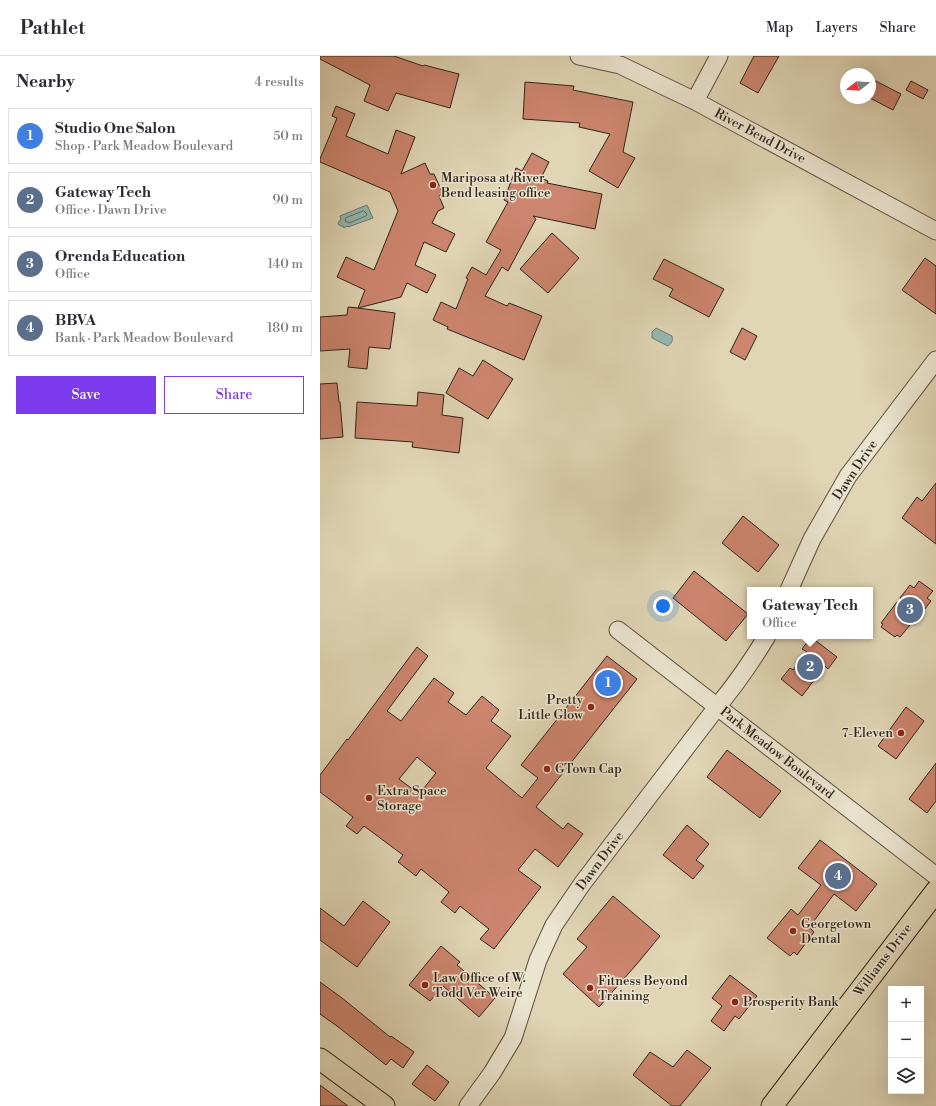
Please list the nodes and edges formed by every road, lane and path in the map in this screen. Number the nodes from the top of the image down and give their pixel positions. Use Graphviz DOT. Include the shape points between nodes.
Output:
graph roads {
  1 [pos="579,56"];
  2 [pos="719,56"];
  3 [pos="695,101"];
  4 [pos="936,231"];
  5 [pos="936,360"];
  6 [pos="790,587"];
  7 [pos="618,630"];
  8 [pos="765,639"];
  9 [pos="717,707"];
  10 [pos="936,876"];
  11 [pos="936,891"];
  12 [pos="320,1059"];
  13 [pos="384,1106"];
  14 [pos="468,1106"];
  15 [pos="772,1106"];
  1 -- 3 [label="street, River Bend Drive" via="620,65"];
  2 -- 3 [label="street"];
  3 -- 4 [label="street, River Bend Drive"];
  5 -- 6 [label="street, Dawn Drive" via="848,476 812,539"];
  7 -- 9 [label="street, Park Meadow Boulevard"];
  8 -- 9 [label="street, Dawn Drive" via="737,683"];
  9 -- 10 [label="street, Park Meadow Boulevard"];
  9 -- 14 [label="street, Dawn Drive" via="582,884 554,925 538,960 513,1038"];
  11 -- 15 [label="main road, Williams Drive"];
  12 -- 13 [label="main road"];
}
